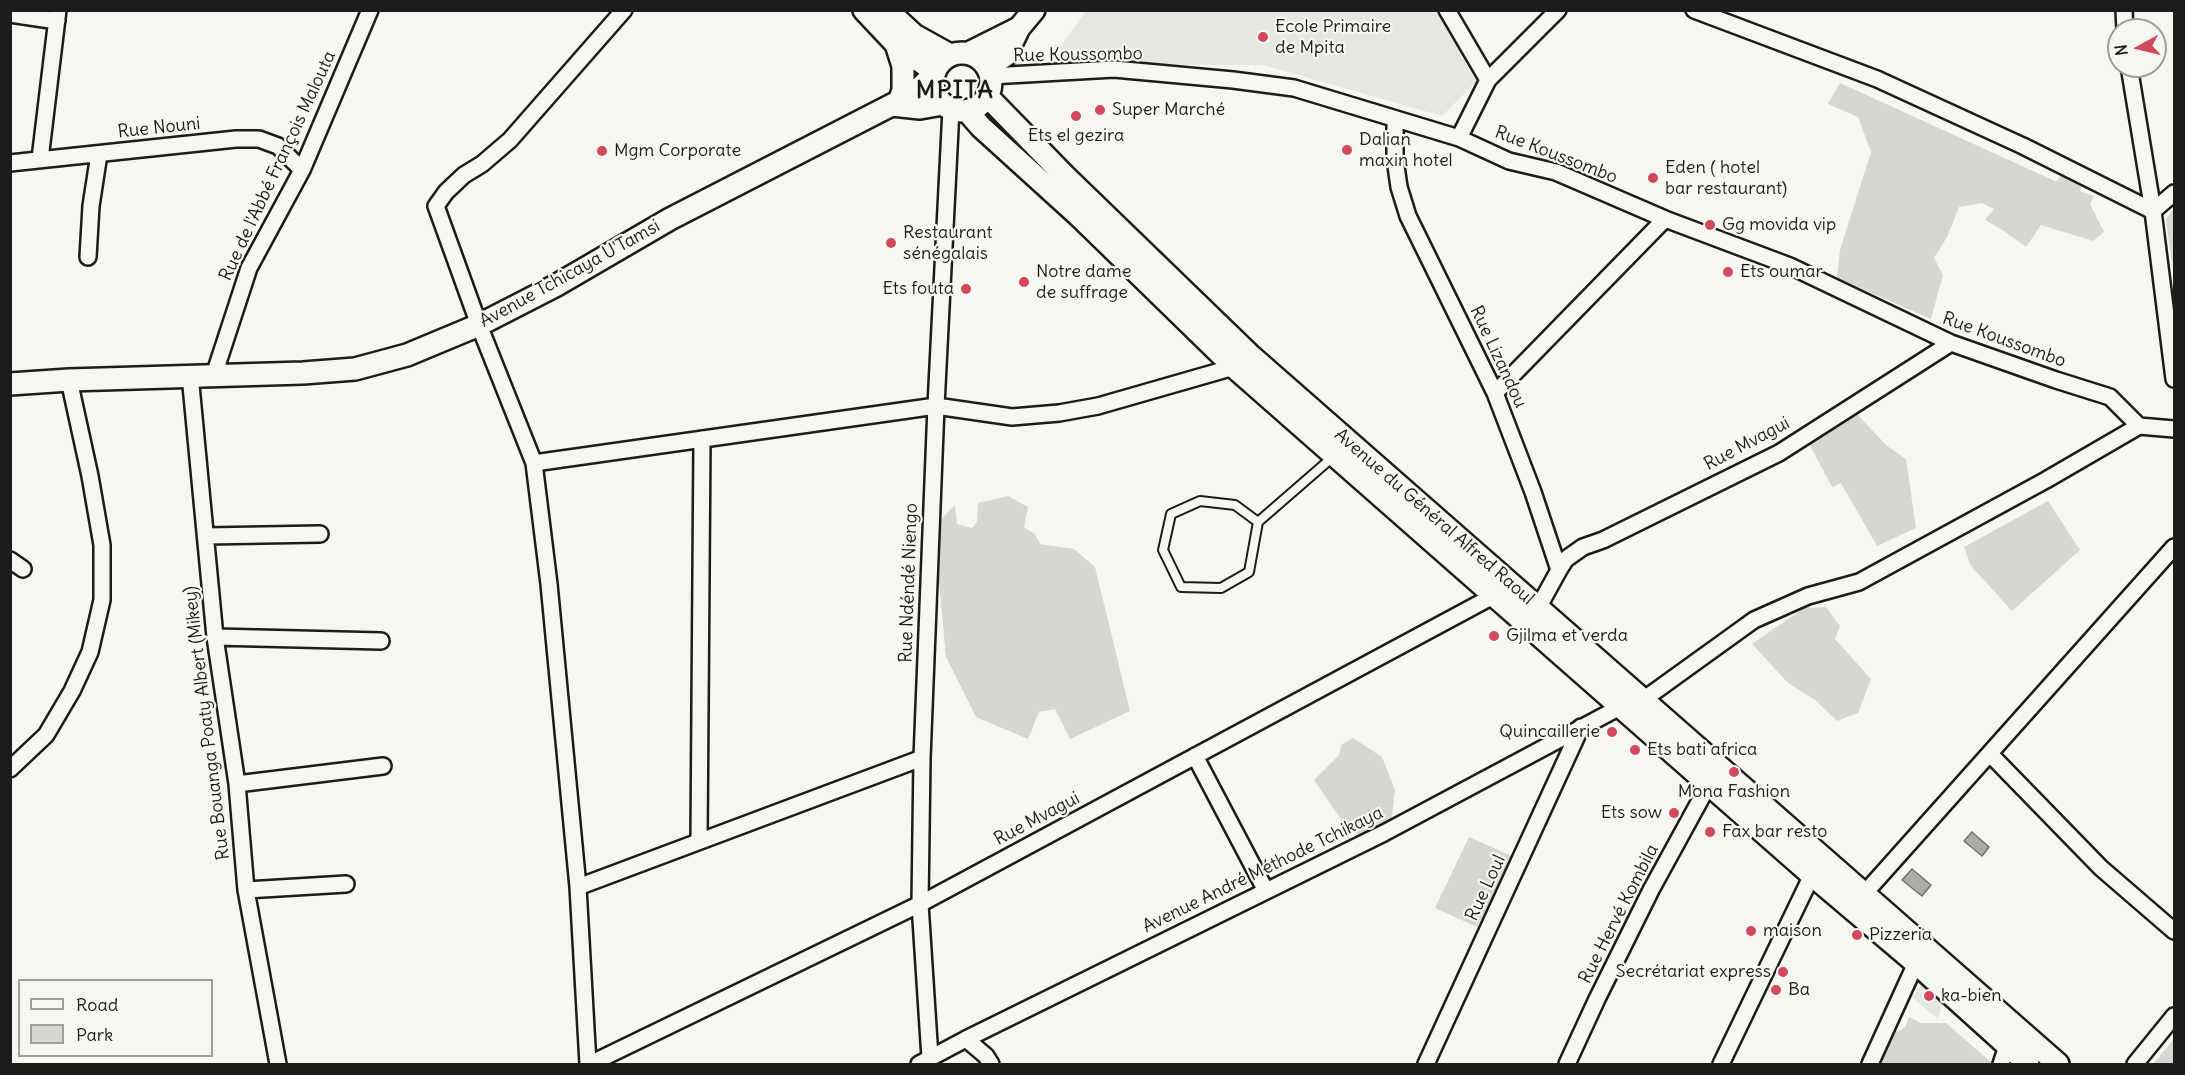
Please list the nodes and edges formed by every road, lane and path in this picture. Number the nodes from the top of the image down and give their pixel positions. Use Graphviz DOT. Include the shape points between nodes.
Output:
graph roads {
  1 [pos="370,10"];
  2 [pos="624,10"];
  3 [pos="864,10"];
  4 [pos="887,10"];
  5 [pos="1034,10"];
  6 [pos="1447,10"];
  7 [pos="1558,10"];
  8 [pos="1694,10"];
  9 [pos="10,14"];
  10 [pos="58,16"];
  11 [pos="1019,28"];
  12 [pos="896,44"];
  13 [pos="960,54"];
  14 [pos="934,73"];
  15 [pos="2131,78"];
  16 [pos="989,80"];
  17 [pos="1488,80"];
  18 [pos="896,102"];
  19 [pos="954,108"];
  20 [pos="1395,120"];
  21 [pos="1460,138"];
  22 [pos="99,154"];
  23 [pos="40,159"];
  24 [pos="10,163"];
  25 [pos="302,170"];
  26 [pos="2175,193"];
  27 [pos="2153,211"];
  28 [pos="1665,219"];
  29 [pos="88,257"];
  30 [pos="479,325"];
  31 [pos="1951,343"];
  32 [pos="1234,367"];
  33 [pos="190,375"];
  34 [pos="214,375"];
  35 [pos="2175,379"];
  36 [pos="69,380"];
  37 [pos="10,384"];
  38 [pos="1495,393"];
  39 [pos="936,406"];
  40 [pos="2139,426"];
  41 [pos="2175,429"];
  42 [pos="702,439"];
  43 [pos="1335,456"];
  44 [pos="534,463"];
  45 [pos="1258,522"];
  46 [pos="320,534"];
  47 [pos="206,536"];
  48 [pos="2175,547"];
  49 [pos="1559,570"];
  50 [pos="1495,595"];
  51 [pos="1538,608"];
  52 [pos="215,637"];
  53 [pos="381,641"];
  54 [pos="1643,700"];
  55 [pos="1622,706"];
  56 [pos="1581,727"];
  57 [pos="1990,754"];
  58 [pos="1195,756"];
  59 [pos="922,758"];
  60 [pos="383,766"];
  61 [pos="10,769"];
  62 [pos="237,784"];
  63 [pos="1709,784"];
  64 [pos="699,840"];
  65 [pos="1812,875"];
  66 [pos="346,884"];
  67 [pos="578,886"];
  68 [pos="246,890"];
  69 [pos="1266,891"];
  70 [pos="1864,894"];
  71 [pos="920,904"];
  72 [pos="2175,931"];
  73 [pos="1916,963"];
  74 [pos="2175,1016"];
  75 [pos="966,1039"];
  76 [pos="2004,1055"];
  77 [pos="925,1061"];
  78 [pos="278,1065"];
  79 [pos="589,1065"];
  80 [pos="991,1065"];
  81 [pos="1426,1065"];
  82 [pos="1568,1065"];
  83 [pos="1721,1065"];
  84 [pos="1870,1065"];
  85 [pos="2028,1065"];
  86 [pos="2058,1065"];
  87 [pos="2135,1065"];
  1 -- 25 [label="street, Rue de l'Abbé François Malouta"];
  2 -- 30 [label="street" via="510,140 464,175 436,206"];
  3 -- 12 [label="street"];
  4 -- 13 [label="street" via="914,35"];
  5 -- 11 [label="street"];
  6 -- 17 [label="street"];
  7 -- 17 [label="street"];
  8 -- 27 [label="street" via="1877,79"];
  9 -- 10 [label="street"];
  10 -- 23 [label="street"];
  11 -- 13 [label="street"];
  11 -- 16 [label="street"];
  12 -- 14 [label="street"];
  12 -- 18 [label="street" via="903,66 903,90"];
  13 -- 14 [label="street" via="941,62"];
  13 -- 16 [label="street" via="980,58"];
  14 -- 18 [label="street, Avenue Tchicaya U'Tamsi" via="915,93"];
  14 -- 19 [label="street" via="934,90"];
  15 -- 27 [label="street"];
  16 -- 19 [label="street" via="982,103"];
  16 -- 20 [label="street, Rue Koussombo" via="1114,69 1233,80 1294,88"];
  16 -- 51 [label="street, Avenue du Général Alfred Raoul" via="1065,176 1243,348"];
  17 -- 21 [label="street"];
  18 -- 19 [label="street" via="920,108"];
  18 -- 30 [label="street, Avenue Tchicaya U'Tamsi" via="670,219"];
  19 -- 32 [label="street, Avenue du Général Alfred Raoul" via="981,127 1078,215"];
  19 -- 39 [label="street, Rue Ndéndé Niengo"];
  20 -- 21 [label="street, Rue Koussombo"];
  20 -- 38 [label="street, Rue Lizandou" via="1395,159 1408,216"];
  21 -- 28 [label="street, Rue Koussombo" via="1509,161 1556,172"];
  22 -- 23 [label="street, Rue Nouni"];
  22 -- 25 [label="street, Rue Nouni" via="260,139 278,146"];
  22 -- 29 [label="street"];
  23 -- 24 [label="street, Rue Nouni"];
  25 -- 34 [label="street, Rue de l'Abbé François Malouta" via="249,268"];
  26 -- 27 [label="street"];
  27 -- 35 [label="street"];
  28 -- 31 [label="street, Rue Koussombo" via="1790,266"];
  28 -- 38 [label="street"];
  30 -- 34 [label="street, Avenue Tchicaya U'Tamsi" via="408,355 355,369"];
  30 -- 44 [label="street"];
  31 -- 40 [label="street, Rue Koussombo" via="2110,397"];
  31 -- 49 [label="street, Rue Mvagui" via="1779,453 1582,547"];
  32 -- 39 [label="street" via="1098,406 1059,413 1012,417"];
  32 -- 43 [label="street, Avenue du Général Alfred Raoul"];
  33 -- 34 [label="street, Avenue Tchicaya U'Tamsi"];
  33 -- 36 [label="street, Avenue Tchicaya U'Tamsi"];
  33 -- 47 [label="street, Rue Bouanga Poaty Albert (Mikey)"];
  36 -- 37 [label="street, Avenue Tchicaya U'Tamsi"];
  36 -- 61 [label="street" via="102,544 102,600 90,652 72,691 46,735"];
  38 -- 49 [label="street, Rue Lizandou"];
  39 -- 42 [label="street"];
  39 -- 59 [label="street, Rue Ndéndé Niengo"];
  40 -- 41 [label="street"];
  40 -- 54 [label="street" via="1859,582 1808,596 1754,620"];
  42 -- 44 [label="street"];
  42 -- 64 [label="street"];
  43 -- 45 [label="lane"];
  43 -- 50 [label="street, Avenue du Général Alfred Raoul"];
  44 -- 67 [label="street"];
  45 -- 45 [label="lane" via="1235,505 1200,501 1171,514 1163,550 1181,586 1221,588 1249,572"];
  46 -- 47 [label="street"];
  47 -- 52 [label="street, Rue Bouanga Poaty Albert (Mikey)"];
  48 -- 57 [label="street"];
  49 -- 51 [label="street"];
  50 -- 55 [label="street, Avenue du Général Alfred Raoul"];
  50 -- 58 [label="street, Rue Mvagui"];
  51 -- 54 [label="street, Avenue du Général Alfred Raoul"];
  52 -- 53 [label="street"];
  52 -- 62 [label="street, Rue Bouanga Poaty Albert (Mikey)"];
  54 -- 70 [label="street, Avenue du Général Alfred Raoul"];
  55 -- 56 [label="street, Avenue André Méthode Tchikaya"];
  55 -- 63 [label="street, Avenue du Général Alfred Raoul"];
  56 -- 69 [label="street, Avenue André Méthode Tchikaya" via="1384,833"];
  56 -- 81 [label="street, Rue Loul"];
  57 -- 70 [label="street"];
  57 -- 72 [label="street" via="2101,868"];
  58 -- 69 [label="street"];
  58 -- 71 [label="street, Rue Mvagui"];
  59 -- 64 [label="street"];
  59 -- 71 [label="street, Rue Ndéndé Niengo"];
  60 -- 62 [label="street"];
  62 -- 68 [label="street, Rue Bouanga Poaty Albert (Mikey)"];
  63 -- 65 [label="street, Avenue du Général Alfred Raoul"];
  63 -- 82 [label="street, Rue Hervé Kombila" via="1651,890"];
  64 -- 67 [label="street"];
  65 -- 73 [label="street, Avenue du Général Alfred Raoul"];
  65 -- 83 [label="street"];
  66 -- 68 [label="street"];
  67 -- 79 [label="street"];
  68 -- 78 [label="street, Rue Bouanga Poaty Albert (Mikey)"];
  69 -- 75 [label="street, Avenue André Méthode Tchikaya"];
  70 -- 86 [label="street, Avenue du Général Alfred Raoul"];
  71 -- 77 [label="street, Rue Ndéndé Niengo"];
  71 -- 79 [label="street, Rue Mvagui"];
  73 -- 76 [label="street, Avenue du Général Alfred Raoul"];
  73 -- 84 [label="street"];
  74 -- 87 [label="street"];
  75 -- 77 [label="street, Avenue André Méthode Tchikaya"];
  75 -- 80 [label="street"];
  76 -- 85 [label="street, Avenue du Général Alfred Raoul"];
}
